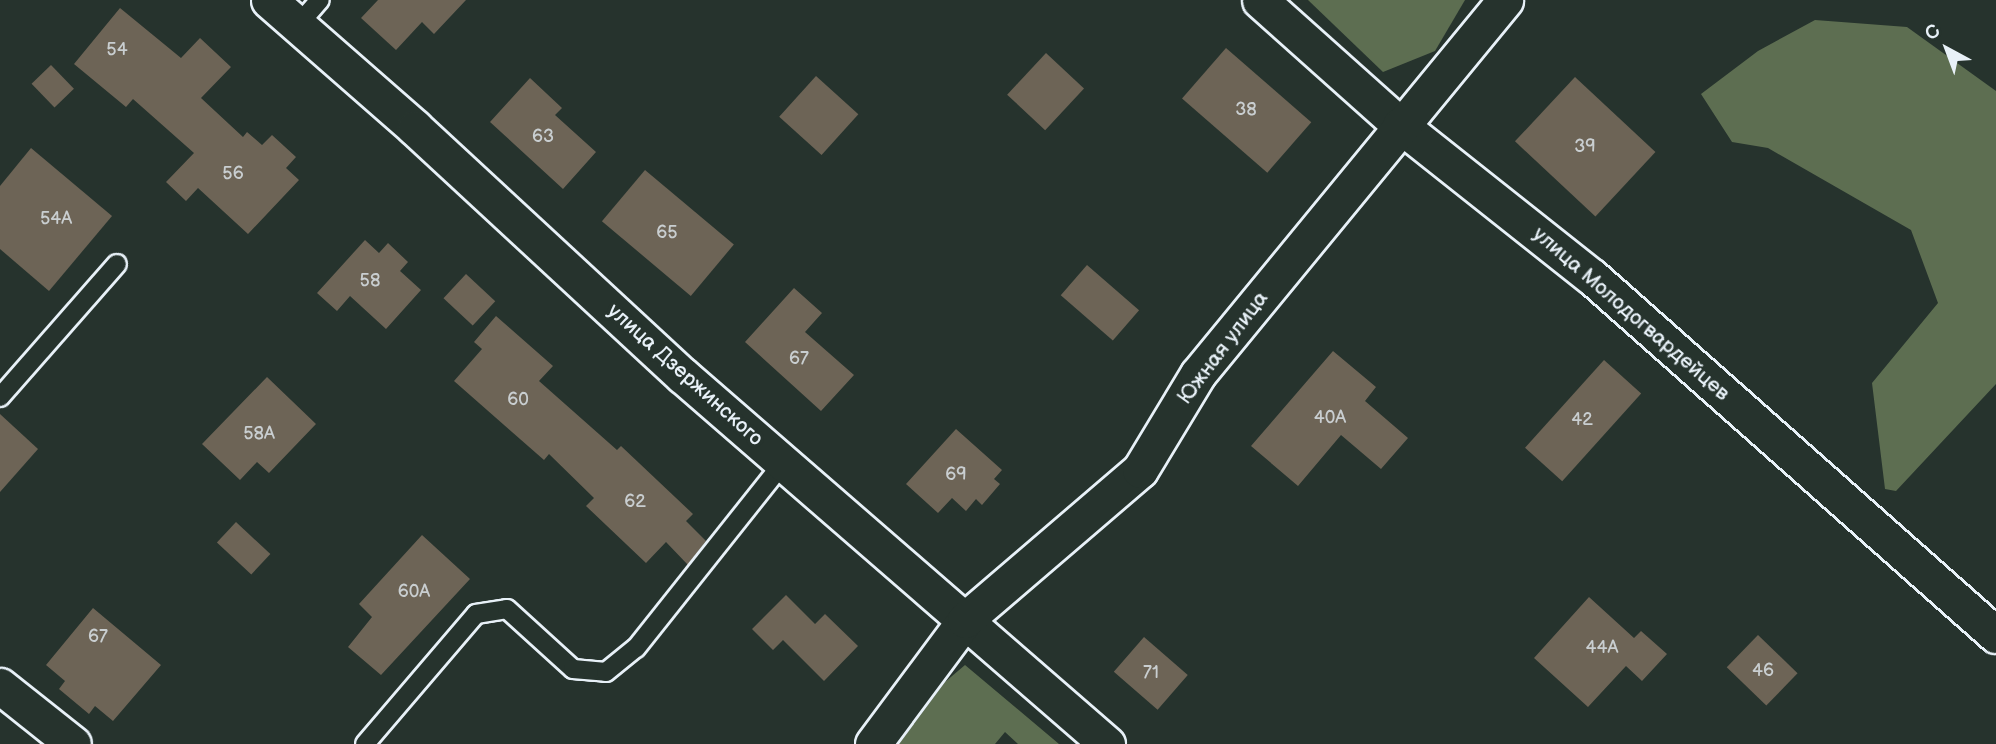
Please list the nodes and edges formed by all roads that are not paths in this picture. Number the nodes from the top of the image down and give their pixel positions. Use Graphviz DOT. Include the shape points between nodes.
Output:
graph roads {
  1 [pos="269,0"];
  2 [pos="1260,0"];
  3 [pos="1505,0"];
  4 [pos="309,12"];
  5 [pos="1401,125"];
  6 [pos="117,264"];
  7 [pos="0,397"];
  8 [pos="784,463"];
  9 [pos="965,620"];
  10 [pos="1996,635"];
  11 [pos="0,686"];
  12 [pos="73,744"];
  13 [pos="365,744"];
  14 [pos="873,744"];
  15 [pos="1107,744"];
  1 -- 4 [label="street, улица Дзержинского"];
  2 -- 5 [label="street, улица Молодогвардейцев"];
  3 -- 5 [label="street, Южная улица"];
  4 -- 8 [label="street, улица Дзержинского"];
  5 -- 9 [label="street, Южная улица" via="1198,374 1140,470"];
  5 -- 10 [label="street, улица Молодогвардейцев" via="1592,277"];
  6 -- 7 [label="lane"];
  8 -- 9 [label="street, улица Дзержинского"];
  8 -- 13 [label="lane" via="636,648 606,672 573,669 507,609 476,614"];
  9 -- 14 [label="street, Южная улица"];
  9 -- 15 [label="street, улица Дзержинского"];
  11 -- 12 [label="street"];
}
